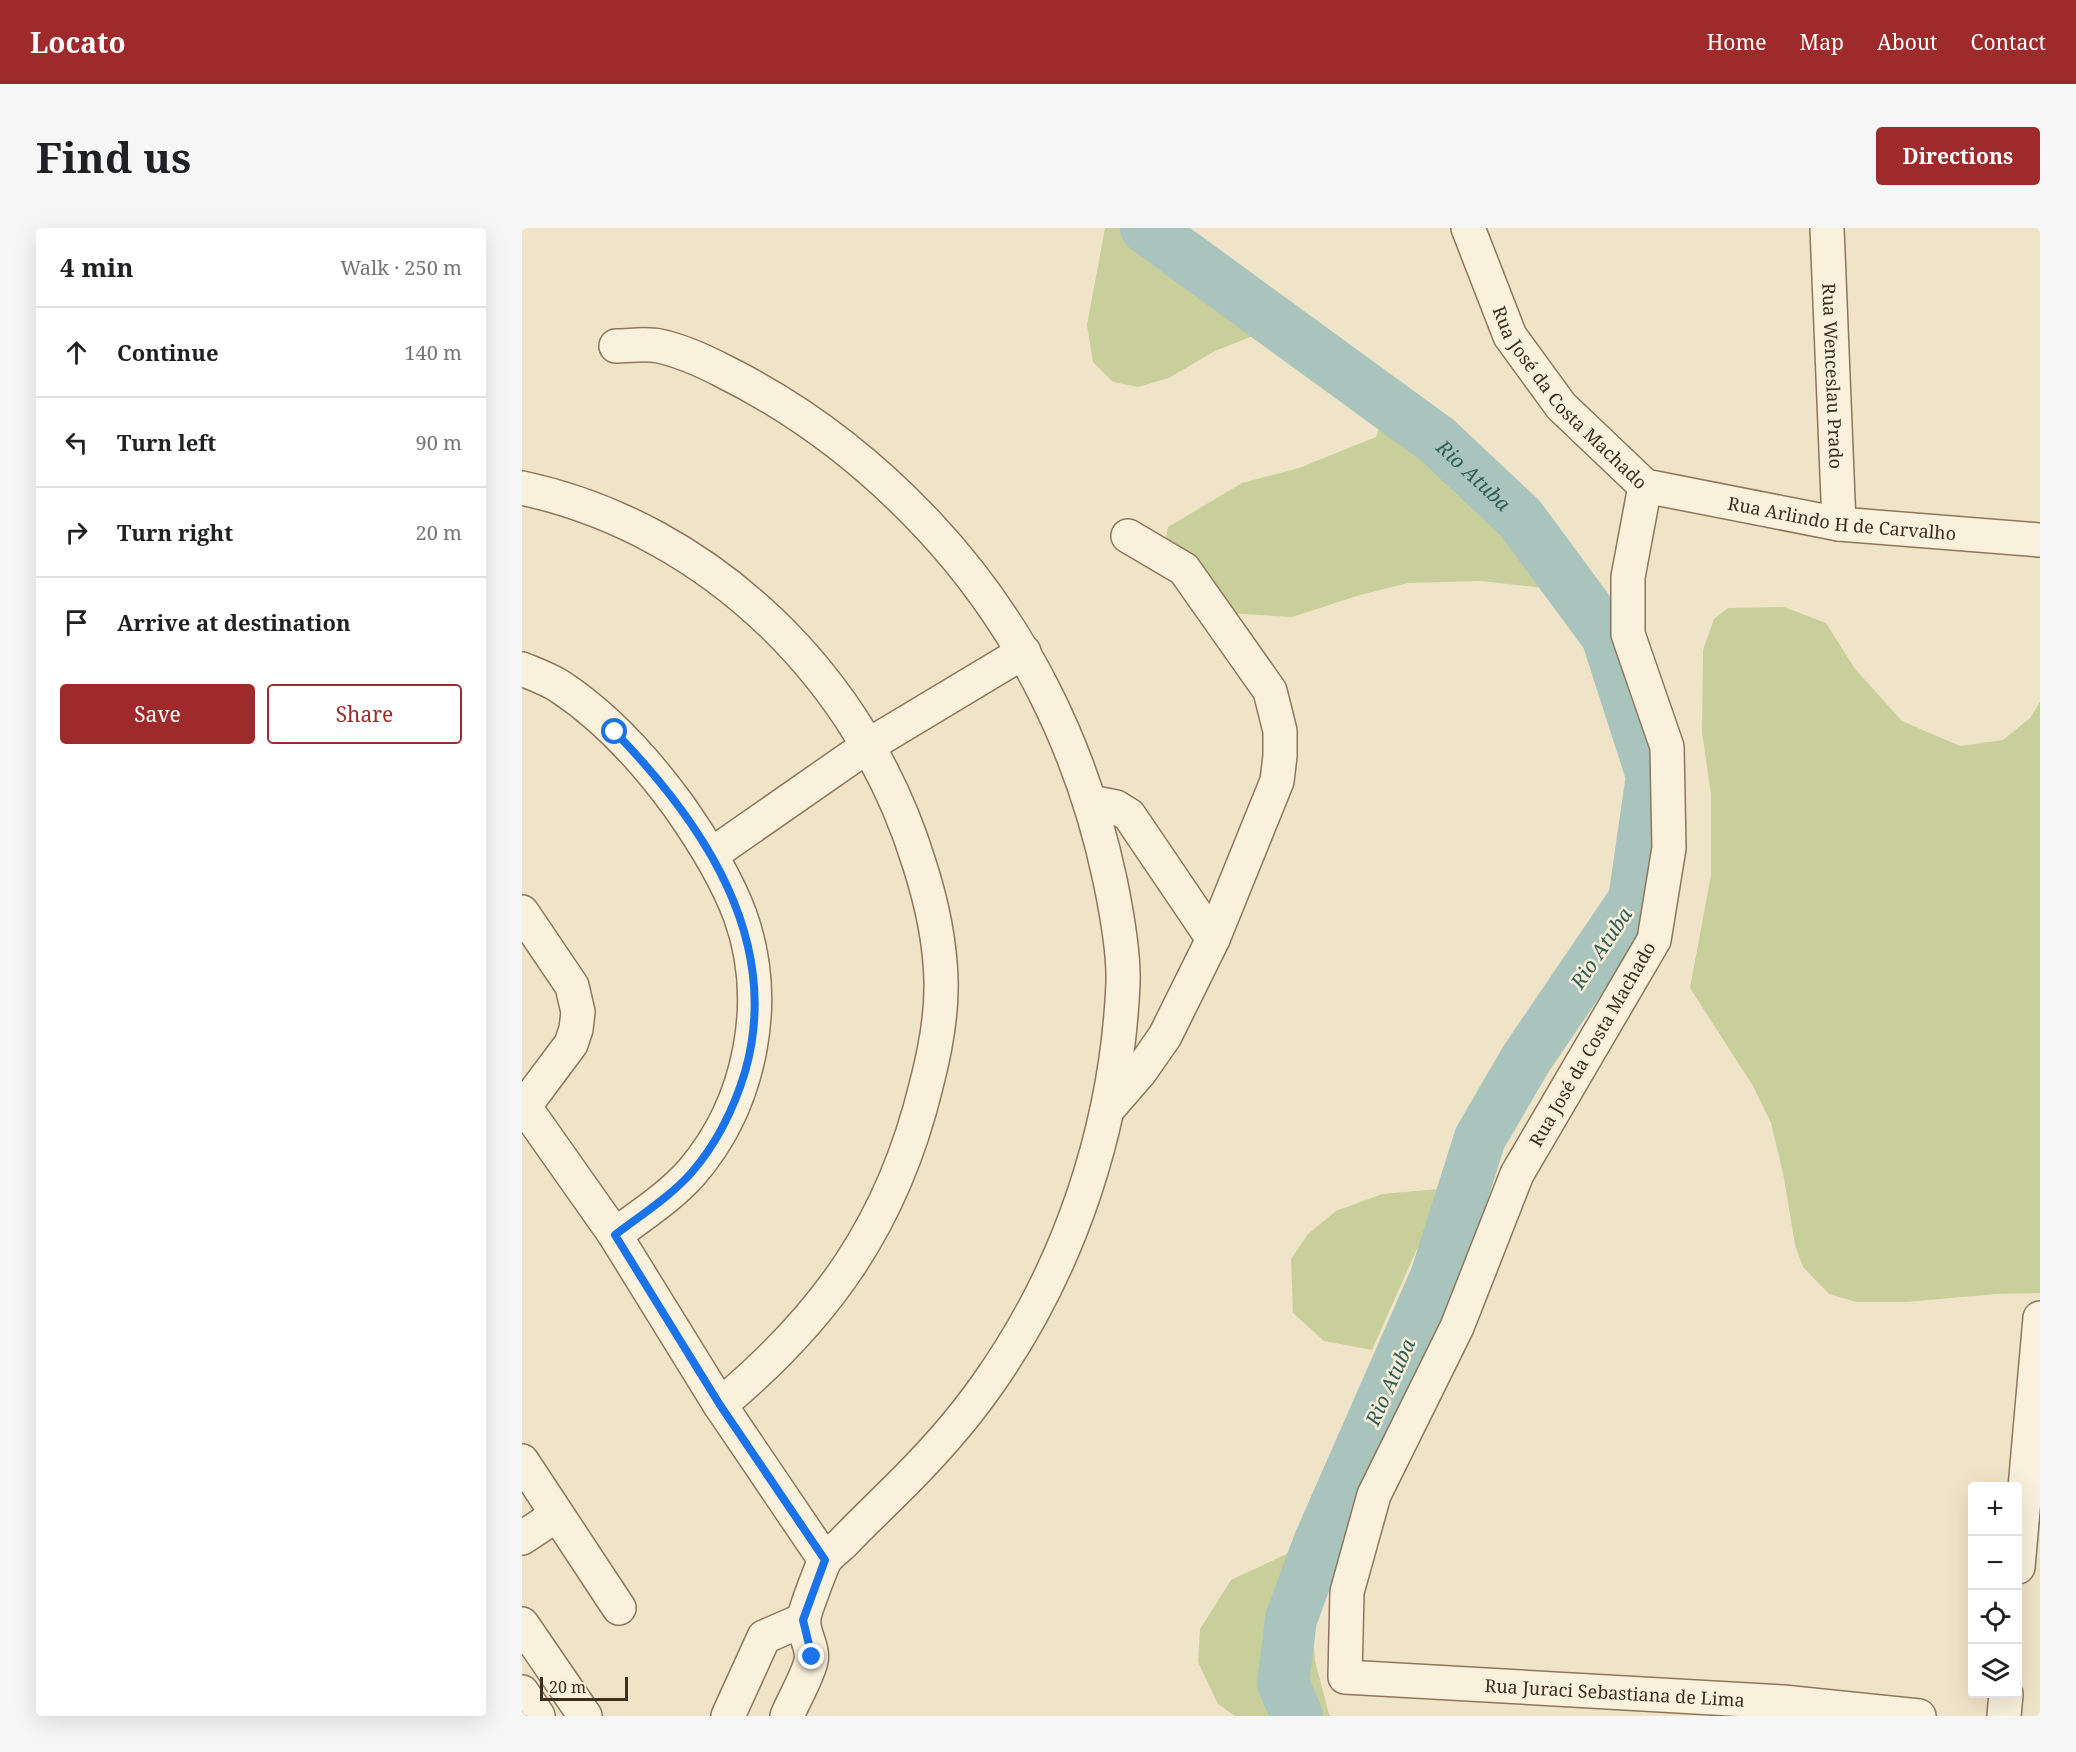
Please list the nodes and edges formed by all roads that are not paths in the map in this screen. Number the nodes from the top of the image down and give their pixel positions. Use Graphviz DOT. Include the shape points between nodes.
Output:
graph roads {
  1 [pos="1468,228"];
  2 [pos="1827,228"];
  3 [pos="616,346"];
  4 [pos="1645,486"];
  5 [pos="522,488"];
  6 [pos="1839,524"];
  7 [pos="1128,536"];
  8 [pos="2040,540"];
  9 [pos="1024,652"];
  10 [pos="522,669"];
  11 [pos="869,745"];
  12 [pos="1090,802"];
  13 [pos="711,855"];
  14 [pos="522,912"];
  15 [pos="1213,939"];
  16 [pos="523,1105"];
  17 [pos="1107,1110"];
  18 [pos="615,1235"];
  19 [pos="2040,1318"];
  20 [pos="720,1405"];
  21 [pos="522,1461"];
  22 [pos="557,1515"];
  23 [pos="2021,1536"];
  24 [pos="522,1538"];
  25 [pos="825,1560"];
  26 [pos="619,1608"];
  27 [pos="803,1620"];
  28 [pos="522,1624"];
  29 [pos="1345,1677"];
  30 [pos="522,1692"];
  31 [pos="2006,1698"];
  32 [pos="1781,1709"];
  33 [pos="581,1715"];
  34 [pos="538,1716"];
  35 [pos="728,1716"];
  36 [pos="787,1716"];
  37 [pos="1919,1716"];
  38 [pos="2004,1716"];
  1 -- 4 [label="street, Rua José da Costa Machado" via="1510,336 1560,406"];
  2 -- 6 [label="street, Rua Wenceslau Prado"];
  3 -- 9 [label="street" via="654,344 692,356 751,385 806,419 858,458 951,549"];
  4 -- 6 [label="street, Rua Arlindo H de Carvalho"];
  4 -- 29 [label="street, Rua José da Costa Machado" via="1628,577 1628,634 1667,747 1669,848 1654,940 1517,1174 1457,1327 1374,1495 1347,1592"];
  5 -- 11 [label="street" via="618,520 704,568 743,597 806,658"];
  6 -- 8 [label="street, Rua Arlindo H de Carvalho"];
  7 -- 15 [label="street" via="1184,569 1270,692 1276,711 1280,730 1277,781"];
  9 -- 11 [label="street"];
  9 -- 12 [label="street" via="1056,714"];
  10 -- 13 [label="street" via="557,685 615,732 667,790"];
  11 -- 13 [label="street"];
  11 -- 20 [label="street" via="911,836 936,932 941,981 930,1073 903,1162 863,1245 785,1347"];
  12 -- 15 [label="street" via="1116,807 1129,815"];
  12 -- 17 [label="street" via="1114,903 1123,978"];
  13 -- 18 [label="street" via="729,889 748,945 754,1003 748,1060 727,1120 692,1171 670,1194"];
  14 -- 16 [label="street" via="572,986 578,1012 571,1044"];
  15 -- 17 [label="street" via="1165,1036"];
  16 -- 18 [label="street"];
  17 -- 25 [label="street" via="1072,1227 1019,1336 988,1384 916,1472"];
  18 -- 20 [label="street"];
  19 -- 23 [label="street"];
  20 -- 25 [label="street"];
  21 -- 22 [label="street"];
  22 -- 24 [label="street"];
  22 -- 26 [label="street"];
  25 -- 27 [label="street"];
  27 -- 35 [label="street" via="764,1637"];
  27 -- 36 [label="street" via="812,1657"];
  28 -- 33 [label="street"];
  29 -- 32 [label="street, Rua Juraci Sebastiana de Lima"];
  30 -- 34 [label="street"];
  31 -- 38 [label="street"];
  32 -- 37 [label="street, Rua Juraci Sebastiana de Lima"];
}
